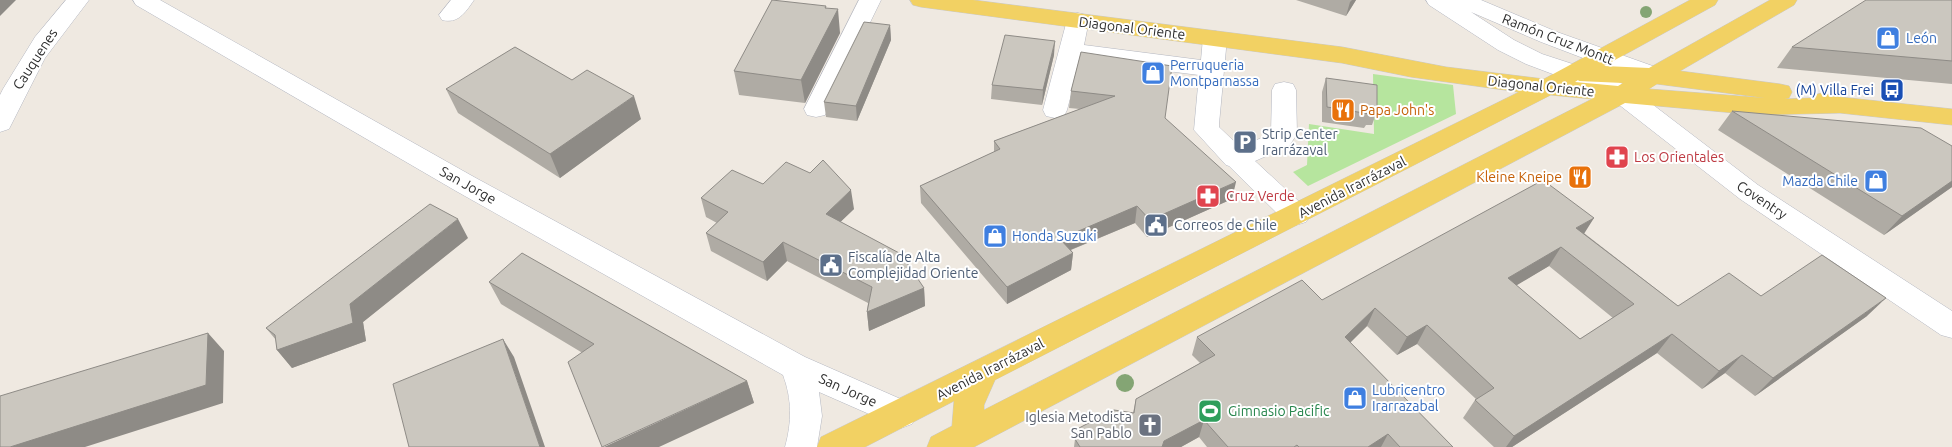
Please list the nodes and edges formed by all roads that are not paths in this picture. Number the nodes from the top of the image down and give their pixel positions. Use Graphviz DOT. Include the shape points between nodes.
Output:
graph roads {
  1 [pos="78,0"];
  2 [pos="144,0"];
  3 [pos="870,0"];
  4 [pos="921,0"];
  5 [pos="1437,0"];
  6 [pos="1462,0"];
  7 [pos="1707,0"];
  8 [pos="1786,0"];
  9 [pos="956,2"];
  10 [pos="1078,20"];
  11 [pos="1215,38"];
  12 [pos="1071,51"];
  13 [pos="1342,55"];
  14 [pos="1603,57"];
  15 [pos="1212,69"];
  16 [pos="1575,73"];
  17 [pos="1655,76"];
  18 [pos="1547,88"];
  19 [pos="1284,90"];
  20 [pos="1622,94"];
  21 [pos="1840,106"];
  22 [pos="816,109"];
  23 [pos="1055,110"];
  24 [pos="1952,117"];
  25 [pos="0,123"];
  26 [pos="1236,159"];
  27 [pos="1296,215"];
  28 [pos="1952,326"];
  29 [pos="794,366"];
  30 [pos="984,371"];
  31 [pos="901,414"];
  32 [pos="961,443"];
  33 [pos="801,447"];
  34 [pos="833,447"];
  1 -- 25 [label="street, Cauquenes" via="28,64"];
  2 -- 29 [label="street, San Jorge" via="465,184"];
  3 -- 22 [label="street"];
  4 -- 9 [label="main road, Diagonal Oriente"];
  5 -- 16 [label="street, Ramón Cruz Montt" via="1506,45"];
  6 -- 14 [label="street, Ramón Cruz Montt"];
  7 -- 14 [label="main road, Avenida Irarrázaval"];
  8 -- 17 [label="main road"];
  9 -- 10 [label="main road, Diagonal Oriente"];
  10 -- 11 [label="main road, Diagonal Oriente"];
  10 -- 12 [label="street"];
  11 -- 13 [label="main road, Diagonal Oriente"];
  11 -- 15 [label="street"];
  12 -- 15 [label="street"];
  12 -- 23 [label="street"];
  13 -- 16 [label="main road, Diagonal Oriente" via="1454,58"];
  13 -- 18 [label="main road, Diagonal Oriente" via="1443,75"];
  14 -- 16 [label="main road, Avenida Irarrázaval"];
  14 -- 17 [label="street, Ramón Cruz Montt"];
  15 -- 26 [label="street" via="1206,124 1211,135"];
  16 -- 17 [label="main road, Diagonal Oriente"];
  16 -- 18 [label="main road, Avenida Irarrázaval"];
  16 -- 20 [label="street, Coventry"];
  17 -- 20 [label="main road"];
  17 -- 21 [label="main road, Diagonal Oriente" via="1786,92"];
  18 -- 20 [label="main road, Diagonal Oriente"];
  18 -- 27 [label="main road, Avenida Irarrázaval"];
  19 -- 26 [label="street" via="1284,134 1280,140"];
  20 -- 21 [label="main road, Diagonal Oriente" via="1719,105"];
  20 -- 28 [label="street, Coventry" via="1721,172"];
  20 -- 32 [label="main road"];
  21 -- 24 [label="main road"];
  26 -- 27 [label="street"];
  27 -- 30 [label="main road, Avenida Irarrázaval"];
  29 -- 31 [label="street, San Jorge"];
  29 -- 33 [label="street, San Jorge" via="806,398 806,432"];
  30 -- 31 [label="main road, Avenida Irarrázaval"];
  30 -- 32 [label="main road" via="968,405"];
  31 -- 34 [label="main road, Avenida Irarrázaval"];
}
